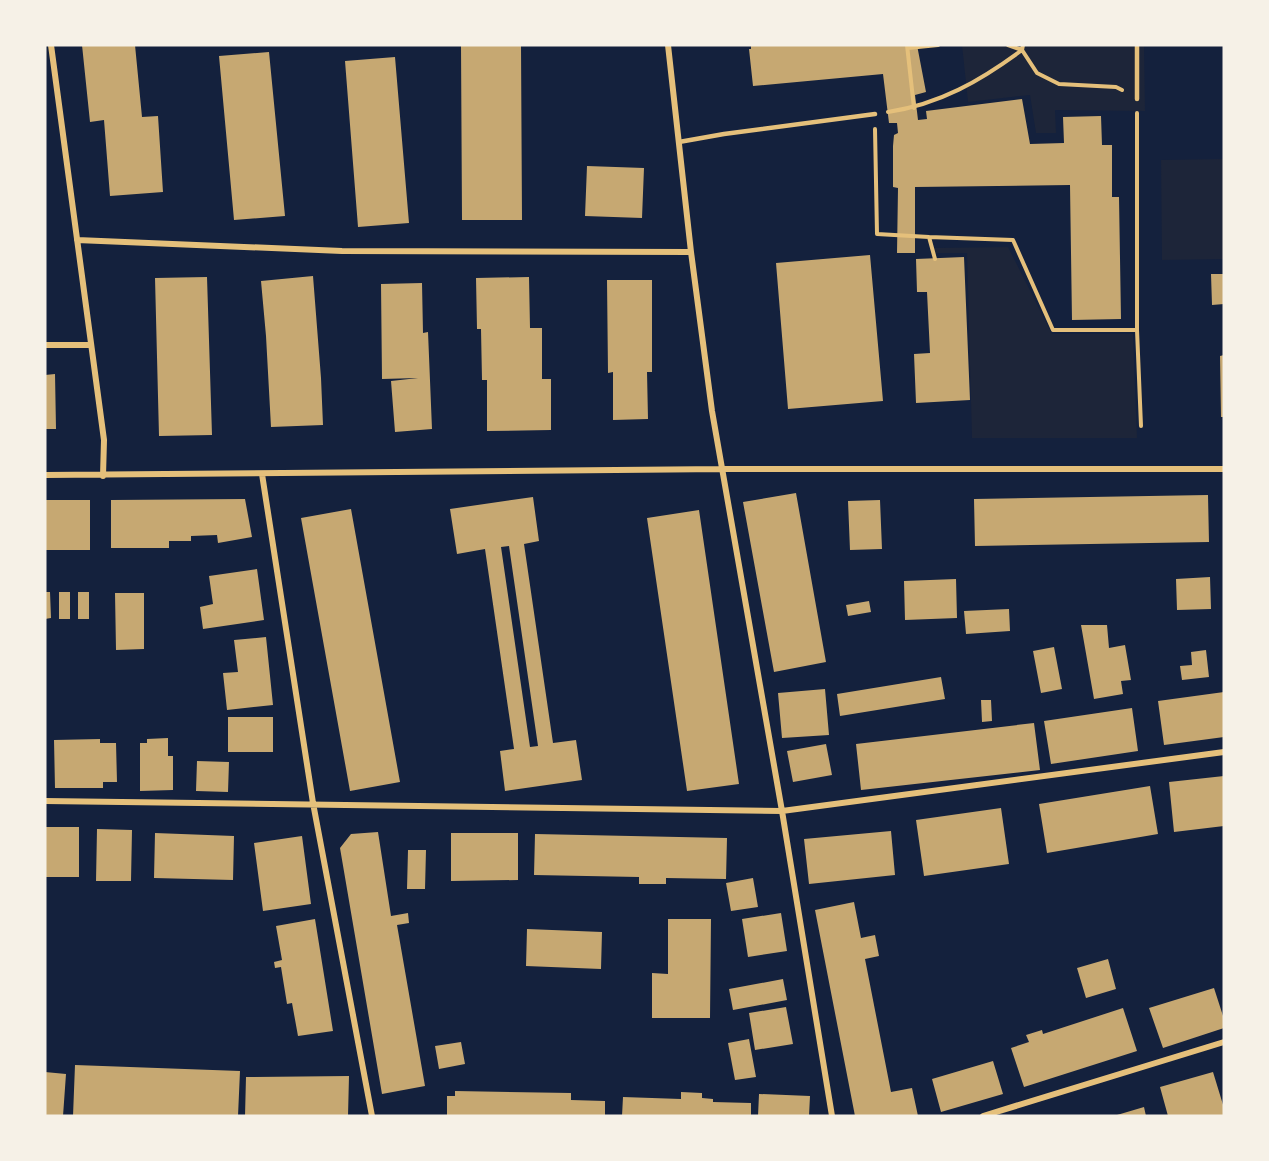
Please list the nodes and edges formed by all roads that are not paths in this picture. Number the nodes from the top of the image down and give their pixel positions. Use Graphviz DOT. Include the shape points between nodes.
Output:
graph roads {
  1 [pos="51,45"];
  2 [pos="668,45"];
  3 [pos="1137,45"];
  4 [pos="1137,99"];
  5 [pos="875,114"];
  6 [pos="679,142"];
  7 [pos="78,240"];
  8 [pos="691,252"];
  9 [pos="45,345"];
  10 [pos="91,345"];
  11 [pos="723,469"];
  12 [pos="1224,469"];
  13 [pos="262,474"];
  14 [pos="45,475"];
  15 [pos="103,476"];
  16 [pos="1224,752"];
  17 [pos="45,801"];
  18 [pos="313,803"];
  19 [pos="782,811"];
  20 [pos="1224,1042"];
  21 [pos="372,1116"];
  22 [pos="832,1116"];
  23 [pos="983,1116"];
  1 -- 7 [label="street"];
  2 -- 6 [label="street"];
  3 -- 4 [label="lane"];
  5 -- 6 [label="lane"];
  6 -- 8 [label="street"];
  7 -- 8 [label="street" via="342,251"];
  7 -- 10 [label="street"];
  8 -- 11 [label="street"];
  9 -- 10 [label="street"];
  10 -- 15 [label="street" via="104,440"];
  11 -- 12 [label="street"];
  11 -- 13 [label="street"];
  11 -- 19 [label="street"];
  13 -- 15 [label="street"];
  13 -- 18 [label="street"];
  14 -- 15 [label="street"];
  16 -- 19 [label="street"];
  17 -- 18 [label="street"];
  18 -- 19 [label="street"];
  18 -- 21 [label="street"];
  19 -- 22 [label="street"];
  20 -- 23 [label="street"];
}
